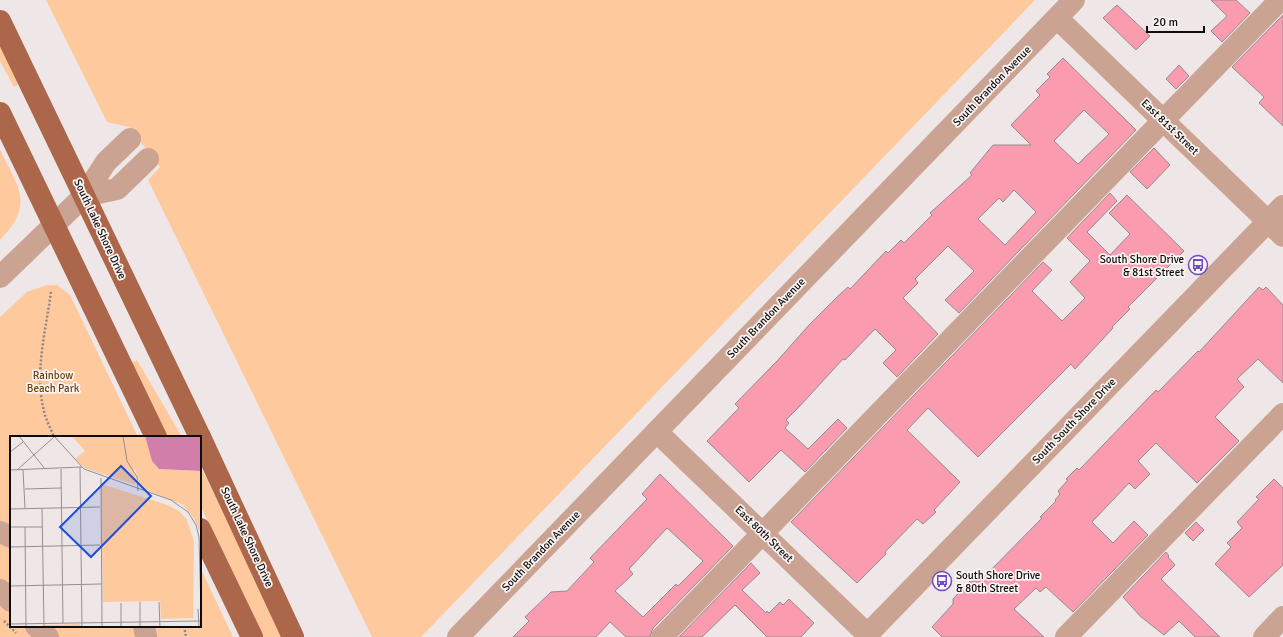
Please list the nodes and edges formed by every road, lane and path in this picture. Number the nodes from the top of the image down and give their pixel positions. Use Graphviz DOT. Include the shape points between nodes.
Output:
graph roads {
  1 [pos="1074,0"];
  2 [pos="1280,0"];
  3 [pos="1056,18"];
  4 [pos="0,20"];
  5 [pos="0,113"];
  6 [pos="1163,121"];
  7 [pos="130,139"];
  8 [pos="148,159"];
  9 [pos="84,196"];
  10 [pos="1283,206"];
  11 [pos="1268,222"];
  12 [pos="53,226"];
  13 [pos="1283,236"];
  14 [pos="0,277"];
  15 [pos="51,292"];
  16 [pos="1283,414"];
  17 [pos="657,432"];
  18 [pos="54,436"];
  19 [pos="156,436"];
  20 [pos="200,436"];
  21 [pos="201,439"];
  22 [pos="201,531"];
  23 [pos="0,532"];
  24 [pos="762,533"];
  25 [pos="10,537"];
  26 [pos="0,590"];
  27 [pos="10,600"];
  28 [pos="0,617"];
  29 [pos="1283,617"];
  30 [pos="10,627"];
  31 [pos="10,627"];
  32 [pos="37,627"];
  33 [pos="144,627"];
  34 [pos="184,627"];
  35 [pos="868,636"];
  36 [pos="21,637"];
  37 [pos="48,637"];
  38 [pos="146,637"];
  39 [pos="186,637"];
  40 [pos="252,637"];
  41 [pos="293,637"];
  42 [pos="458,637"];
  43 [pos="662,637"];
  44 [pos="1066,637"];
  45 [pos="1264,637"];
  1 -- 3 [label="street, South Brandon Avenue"];
  2 -- 6 [label="street"];
  3 -- 6 [label="street, East 81st Street"];
  3 -- 17 [label="street, South Brandon Avenue"];
  4 -- 9 [label="main road, South Lake Shore Drive"];
  5 -- 12 [label="main road"];
  6 -- 11 [label="street, East 81st Street"];
  6 -- 24 [label="street"];
  7 -- 9 [label="street" via="106,162"];
  8 -- 9 [label="street" via="117,189"];
  9 -- 12 [label="street"];
  9 -- 20 [label="main road, South Lake Shore Drive"];
  10 -- 11 [label="street, South South Shore Drive"];
  11 -- 13 [label="street, East 81st Street"];
  11 -- 35 [label="street, South South Shore Drive"];
  12 -- 14 [label="street"];
  12 -- 19 [label="main road"];
  15 -- 18 [label="path" via="41,384 44,411"];
  16 -- 44 [label="street"];
  17 -- 24 [label="street, East 80th Street"];
  17 -- 42 [label="street, South Brandon Avenue"];
  21 -- 41 [label="main road, South Lake Shore Drive"];
  22 -- 40 [label="main road"];
  23 -- 25 [label="street"];
  24 -- 35 [label="street, East 80th Street"];
  24 -- 43 [label="street"];
  26 -- 27 [label="street"];
  28 -- 31 [label="path"];
  29 -- 45 [label="street"];
  30 -- 36 [label="path"];
  32 -- 37 [label="street"];
  33 -- 38 [label="street"];
  34 -- 39 [label="path"];
}
